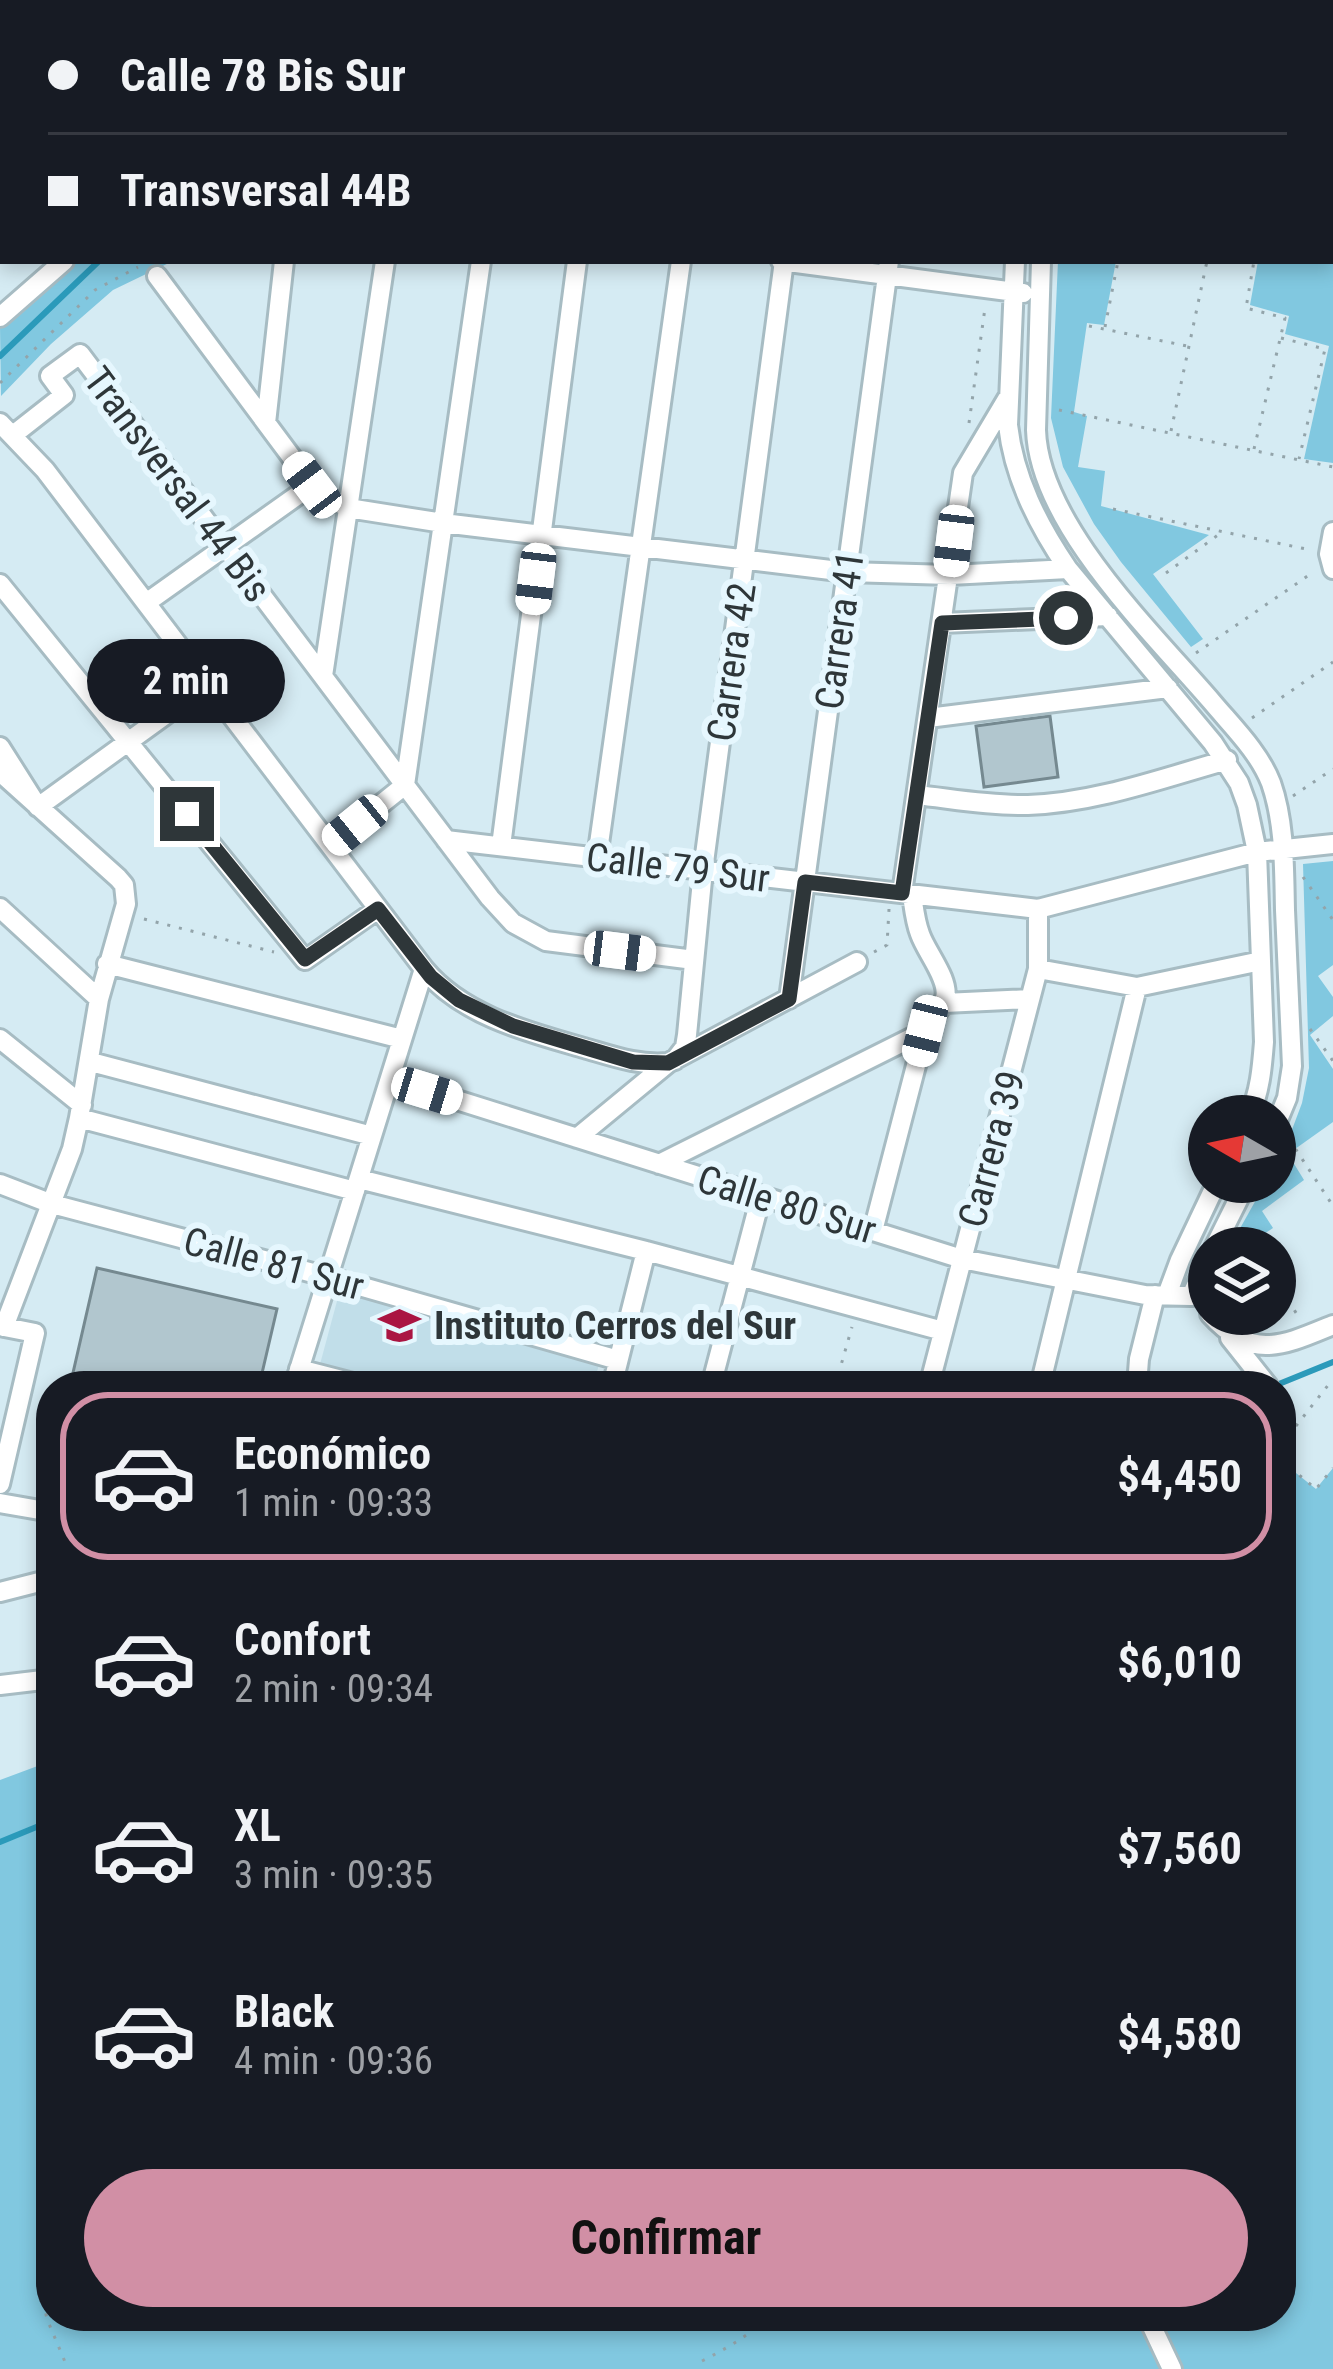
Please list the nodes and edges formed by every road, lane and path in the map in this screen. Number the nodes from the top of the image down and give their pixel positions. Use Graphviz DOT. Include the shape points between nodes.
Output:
graph roads {
  1 [pos="284,264"];
  2 [pos="385,264"];
  3 [pos="481,264"];
  4 [pos="577,264"];
  5 [pos="681,264"];
  6 [pos="783,264"];
  7 [pos="828,264"];
  8 [pos="1015,264"];
  9 [pos="1041,264"];
  10 [pos="1117,264"];
  11 [pos="1206,264"];
  12 [pos="1253,264"];
  13 [pos="53,265"];
  14 [pos="888,268"];
  15 [pos="152,269"];
  16 [pos="987,288"];
  17 [pos="1014,291"];
  18 [pos="1040,295"];
  19 [pos="2,309"];
  20 [pos="1089,326"];
  21 [pos="1105,329"];
  22 [pos="1280,338"];
  23 [pos="1189,346"];
  24 [pos="0,383"];
  25 [pos="1009,397"];
  26 [pos="1076,413"];
  27 [pos="266,423"];
  28 [pos="969,426"];
  29 [pos="6,429"];
  30 [pos="1171,433"];
  31 [pos="1253,451"];
  32 [pos="1299,460"];
  33 [pos="1333,467"];
  34 [pos="312,485"];
  35 [pos="348,508"];
  36 [pos="1113,509"];
  37 [pos="443,523"];
  38 [pos="1333,532"];
  39 [pos="1220,533"];
  40 [pos="541,535"];
  41 [pos="641,546"];
  42 [pos="225,547"];
  43 [pos="744,561"];
  44 [pos="1331,561"];
  45 [pos="1068,569"];
  46 [pos="847,572"];
  47 [pos="1166,573"];
  48 [pos="950,575"];
  49 [pos="0,584"];
  50 [pos="146,603"];
  51 [pos="1108,616"];
  52 [pos="942,623"];
  53 [pos="1333,662"];
  54 [pos="1180,664"];
  55 [pos="323,676"];
  56 [pos="208,684"];
  57 [pos="1168,688"];
  58 [pos="1263,710"];
  59 [pos="928,718"];
  60 [pos="128,742"];
  61 [pos="0,747"];
  62 [pos="1227,760"];
  63 [pos="1333,770"];
  64 [pos="0,772"];
  65 [pos="405,785"];
  66 [pos="916,795"];
  67 [pos="38,807"];
  68 [pos="1277,807"];
  69 [pos="446,840"];
  70 [pos="1333,844"];
  71 [pos="330,845"];
  72 [pos="501,846"];
  73 [pos="1283,850"];
  74 [pos="1257,853"];
  75 [pos="597,858"];
  76 [pos="703,870"];
  77 [pos="805,882"];
  78 [pos="902,893"];
  79 [pos="0,908"];
  80 [pos="378,909"];
  81 [pos="1038,909"];
  82 [pos="124,914"];
  83 [pos="1333,920"];
  84 [pos="305,959"];
  85 [pos="694,960"];
  86 [pos="1262,961"];
  87 [pos="857,962"];
  88 [pos="107,964"];
  89 [pos="424,969"];
  90 [pos="1038,969"];
  91 [pos="1137,987"];
  92 [pos="99,999"];
  93 [pos="789,999"];
  94 [pos="1030,999"];
  95 [pos="944,1003"];
  96 [pos="925,1031"];
  97 [pos="0,1039"];
  98 [pos="402,1039"];
  99 [pos="91,1062"];
  100 [pos="672,1062"];
  101 [pos="390,1079"];
  102 [pos="1257,1095"];
  103 [pos="1287,1095"];
  104 [pos="81,1112"];
  105 [pos="372,1136"];
  106 [pos="578,1138"];
  107 [pos="1296,1153"];
  108 [pos="659,1164"];
  109 [pos="0,1184"];
  110 [pos="357,1185"];
  111 [pos="761,1196"];
  112 [pos="1207,1203"];
  113 [pos="52,1204"];
  114 [pos="1333,1206"];
  115 [pos="873,1231"];
  116 [pos="646,1251"];
  117 [pos="962,1259"];
  118 [pos="740,1276"];
  119 [pos="328,1277"];
  120 [pos="1066,1280"];
  121 [pos="1161,1295"];
  122 [pos="1188,1296"];
  123 [pos="857,1308"];
  124 [pos="1296,1313"];
  125 [pos="1333,1325"];
  126 [pos="2,1326"];
  127 [pos="943,1331"];
  128 [pos="1227,1335"];
  129 [pos="1234,1335"];
  130 [pos="1310,1335"];
  131 [pos="619,1360"];
  132 [pos="298,1371"];
  133 [pos="616,1371"];
  134 [pos="715,1371"];
  135 [pos="839,1371"];
  136 [pos="933,1371"];
  137 [pos="1044,1371"];
  138 [pos="1138,1371"];
  139 [pos="1256,1371"];
  140 [pos="1333,1379"];
  141 [pos="1296,1426"];
  142 [pos="1333,1468"];
  143 [pos="1296,1472"];
  144 [pos="0,1484"];
  145 [pos="0,1503"];
  146 [pos="36,1509"];
  147 [pos="36,1583"];
  148 [pos="0,1592"];
  149 [pos="36,1680"];
  150 [pos="0,1685"];
  151 [pos="51,2331"];
  152 [pos="751,2331"];
  153 [pos="1154,2331"];
  154 [pos="702,2361"];
  155 [pos="68,2369"];
  156 [pos="1172,2369"];
  1 -- 27 [label="street"];
  2 -- 35 [label="street"];
  3 -- 37 [label="street"];
  4 -- 40 [label="street"];
  5 -- 41 [label="street"];
  6 -- 43 [label="street, Carrera 42"];
  7 -- 14 [label="street"];
  8 -- 17 [label="street"];
  9 -- 18 [label="street"];
  10 -- 21 [label="path"];
  11 -- 23 [label="path"];
  12 -- 22 [label="path" via="1246,308 1285,318"];
  13 -- 19 [label="street"];
  14 -- 16 [label="street"];
  14 -- 46 [label="street, Carrera 41"];
  15 -- 24 [label="path" via="95,290"];
  15 -- 27 [label="street"];
  16 -- 17 [label="street"];
  16 -- 28 [label="path"];
  17 -- 18 [label="street"];
  17 -- 25 [label="street"];
  18 -- 54 [label="street" via="1036,446 1047,485 1095,565"];
  20 -- 21 [label="path"];
  21 -- 23 [label="path"];
  22 -- 31 [label="path"];
  22 -- 32 [label="path" via="1325,349"];
  23 -- 30 [label="path"];
  25 -- 45 [label="street" via="1018,471"];
  25 -- 48 [label="street" via="963,472"];
  26 -- 30 [label="path"];
  27 -- 34 [label="street"];
  29 -- 42 [label="street, Transversal 44 Bis" via="64,395 50,376 80,354"];
  29 -- 50 [label="street"];
  30 -- 31 [label="path"];
  31 -- 32 [label="path"];
  32 -- 33 [label="path"];
  34 -- 35 [label="street"];
  34 -- 42 [label="street"];
  35 -- 37 [label="street"];
  35 -- 55 [label="street"];
  36 -- 39 [label="path"];
  37 -- 40 [label="street"];
  37 -- 65 [label="street"];
  38 -- 44 [label="street"];
  39 -- 44 [label="path"];
  39 -- 47 [label="path"];
  40 -- 41 [label="street"];
  40 -- 72 [label="street"];
  41 -- 43 [label="street"];
  41 -- 75 [label="street"];
  42 -- 50 [label="street"];
  42 -- 55 [label="street, Transversal 44 Bis"];
  43 -- 46 [label="street"];
  43 -- 76 [label="street, Carrera 42"];
  44 -- 54 [label="path"];
  45 -- 48 [label="street"];
  45 -- 51 [label="street"];
  46 -- 48 [label="street"];
  46 -- 77 [label="street, Carrera 41"];
  48 -- 52 [label="street"];
  49 -- 60 [label="street"];
  50 -- 56 [label="street"];
  51 -- 52 [label="street"];
  51 -- 57 [label="street"];
  52 -- 59 [label="street"];
  53 -- 58 [label="path"];
  54 -- 68 [label="street" via="1251,747"];
  55 -- 65 [label="street, Transversal 44 Bis"];
  56 -- 60 [label="street"];
  56 -- 71 [label="street"];
  57 -- 59 [label="street"];
  57 -- 62 [label="street"];
  59 -- 66 [label="street"];
  60 -- 67 [label="street"];
  60 -- 84 [label="street"];
  61 -- 67 [label="street"];
  62 -- 66 [label="street" via="1034,805"];
  62 -- 74 [label="street"];
  63 -- 68 [label="path"];
  64 -- 67 [label="street"];
  65 -- 69 [label="street, Transversal 44 Bis"];
  65 -- 71 [label="street"];
  66 -- 78 [label="street"];
  67 -- 82 [label="street" via="118,878"];
  68 -- 73 [label="street"];
  69 -- 72 [label="street, Calle 79 Sur"];
  69 -- 85 [label="street, Transversal 44 Bis" via="513,923 546,941"];
  70 -- 73 [label="street, Calle 79 Sur"];
  71 -- 80 [label="street"];
  72 -- 75 [label="street, Calle 79 Sur"];
  73 -- 74 [label="street, Calle 79 Sur"];
  73 -- 83 [label="path"];
  73 -- 103 [label="street"];
  74 -- 81 [label="street, Calle 79 Sur"];
  74 -- 86 [label="street"];
  75 -- 76 [label="street, Calle 79 Sur"];
  76 -- 77 [label="street, Calle 79 Sur"];
  76 -- 85 [label="street, Carrera 42"];
  77 -- 78 [label="street, Calle 79 Sur"];
  77 -- 93 [label="street, Carrera 41"];
  78 -- 81 [label="street, Calle 79 Sur"];
  78 -- 87 [label="path" via="887,945"];
  78 -- 95 [label="street" via="946,983"];
  79 -- 92 [label="street"];
  80 -- 84 [label="street"];
  80 -- 89 [label="street"];
  81 -- 90 [label="street, Carrera 39"];
  82 -- 84 [label="path"];
  82 -- 88 [label="street"];
  85 -- 100 [label="street, Carrera 42" via="685,1047"];
  86 -- 91 [label="street"];
  86 -- 102 [label="street"];
  87 -- 93 [label="street"];
  88 -- 92 [label="street"];
  88 -- 98 [label="street"];
  89 -- 98 [label="street"];
  89 -- 100 [label="street" via="459,1000 513,1026 633,1062"];
  90 -- 91 [label="street"];
  90 -- 94 [label="street, Carrera 39"];
  91 -- 120 [label="street"];
  92 -- 99 [label="street"];
  93 -- 100 [label="street"];
  94 -- 95 [label="street"];
  94 -- 117 [label="street, Carrera 39"];
  95 -- 96 [label="street"];
  96 -- 108 [label="street"];
  96 -- 115 [label="street"];
  97 -- 104 [label="street"];
  98 -- 101 [label="street"];
  99 -- 104 [label="street"];
  99 -- 105 [label="street"];
  100 -- 106 [label="street"];
  101 -- 105 [label="street"];
  101 -- 106 [label="street, Calle 80 Sur"];
  104 -- 110 [label="street"];
  104 -- 113 [label="street"];
  105 -- 110 [label="street"];
  106 -- 108 [label="street, Calle 80 Sur"];
  107 -- 114 [label="path"];
  108 -- 111 [label="street, Calle 80 Sur"];
  109 -- 113 [label="street, Calle 81 Sur"];
  110 -- 116 [label="street"];
  110 -- 119 [label="street"];
  111 -- 115 [label="street, Calle 80 Sur"];
  111 -- 118 [label="street"];
  112 -- 121 [label="street"];
  113 -- 119 [label="street, Calle 81 Sur"];
  113 -- 126 [label="street"];
  115 -- 117 [label="street, Calle 80 Sur"];
  116 -- 118 [label="street"];
  116 -- 131 [label="street"];
  117 -- 120 [label="street, Calle 80 Sur"];
  117 -- 127 [label="street, Carrera 39"];
  118 -- 123 [label="street"];
  118 -- 134 [label="street"];
  119 -- 131 [label="street, Calle 81 Sur"];
  119 -- 132 [label="street"];
  120 -- 121 [label="street, Calle 80 Sur"];
  120 -- 137 [label="street"];
  121 -- 122 [label="street, Calle 80 Sur"];
  121 -- 138 [label="street"];
  123 -- 127 [label="street"];
  123 -- 135 [label="path"];
  124 -- 130 [label="path"];
  125 -- 130 [label="street"];
  126 -- 144 [label="street" via="35,1334"];
  127 -- 136 [label="street, Carrera 39"];
  128 -- 139 [label="street"];
  129 -- 130 [label="street" via="1259,1345"];
  131 -- 133 [label="street"];
  140 -- 141 [label="path"];
  142 -- 143 [label="path" via="1316,1489"];
  145 -- 146 [label="street"];
  147 -- 148 [label="street"];
  149 -- 150 [label="street"];
  151 -- 155 [label="path"];
  152 -- 154 [label="path"];
  153 -- 156 [label="street"];
}
